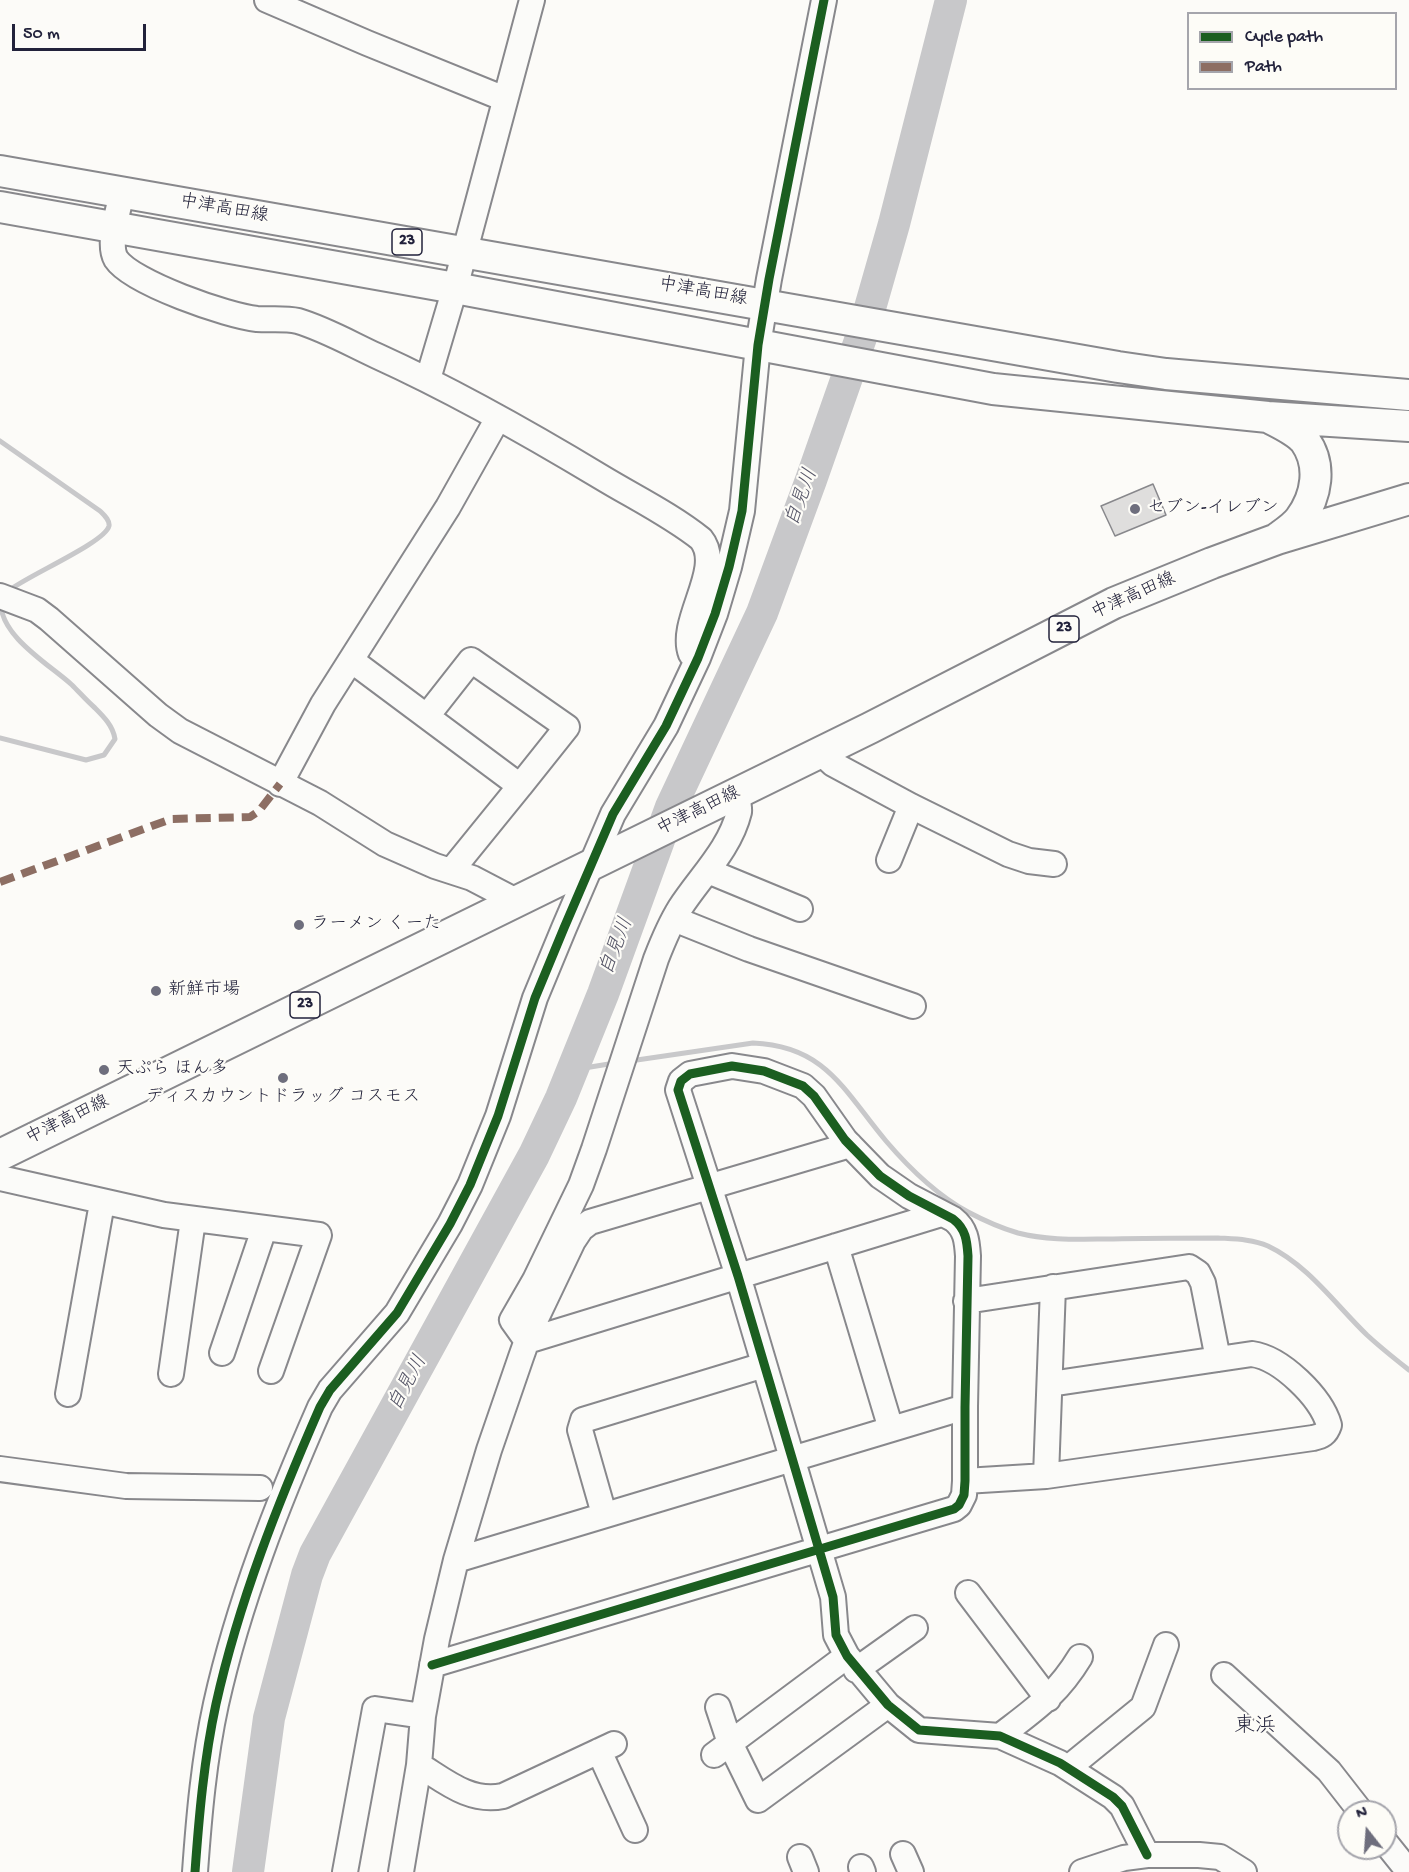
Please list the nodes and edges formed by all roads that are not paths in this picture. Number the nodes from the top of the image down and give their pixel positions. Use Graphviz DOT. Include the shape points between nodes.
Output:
graph roads {
  1 [pos="267,0"];
  2 [pos="532,0"];
  3 [pos="824,0"];
  4 [pos="506,99"];
  5 [pos="0,171"];
  6 [pos="122,192"];
  7 [pos="0,207"];
  8 [pos="115,227"];
  9 [pos="464,252"];
  10 [pos="455,288"];
  11 [pos="758,345"];
  12 [pos="428,379"];
  13 [pos="1349,390"];
  14 [pos="1409,395"];
  15 [pos="1409,405"];
  16 [pos="1268,417"];
  17 [pos="498,418"];
  18 [pos="1409,426"];
  19 [pos="1409,499"];
  20 [pos="1277,539"];
  21 [pos="0,596"];
  22 [pos="698,658"];
  23 [pos="351,660"];
  24 [pos="427,716"];
  25 [pos="820,752"];
  26 [pos="280,784"];
  27 [pos="520,786"];
  28 [pos="735,794"];
  29 [pos="911,806"];
  30 [pos="602,860"];
  31 [pos="890,860"];
  32 [pos="1054,864"];
  33 [pos="450,871"];
  34 [pos="708,871"];
  35 [pos="516,901"];
  36 [pos="800,909"];
  37 [pos="674,919"];
  38 [pos="912,1006"];
  39 [pos="850,1145"];
  40 [pos="0,1155"];
  41 [pos="0,1178"];
  42 [pos="710,1187"];
  43 [pos="102,1203"];
  44 [pos="941,1214"];
  45 [pos="193,1220"];
  46 [pos="264,1229"];
  47 [pos="836,1246"];
  48 [pos="738,1276"];
  49 [pos="1053,1287"];
  50 [pos="966,1301"];
  51 [pos="527,1341"];
  52 [pos="222,1353"];
  53 [pos="1218,1359"];
  54 [pos="764,1365"];
  55 [pos="271,1371"];
  56 [pos="171,1374"];
  57 [pos="1050,1384"];
  58 [pos="68,1394"];
  59 [pos="964,1407"];
  60 [pos="891,1428"];
  61 [pos="792,1458"];
  62 [pos="0,1469"];
  63 [pos="1046,1476"];
  64 [pos="965,1481"];
  65 [pos="260,1488"];
  66 [pos="604,1514"];
  67 [pos="819,1549"];
  68 [pos="456,1560"];
  69 [pos="968,1593"];
  70 [pos="915,1628"];
  71 [pos="1166,1645"];
  72 [pos="1080,1657"];
  73 [pos="851,1663"];
  74 [pos="432,1665"];
  75 [pos="1224,1675"];
  76 [pos="1048,1699"];
  77 [pos="888,1705"];
  78 [pos="718,1707"];
  79 [pos="423,1716"];
  80 [pos="1000,1736"];
  81 [pos="722,1749"];
  82 [pos="419,1765"];
  83 [pos="1068,1767"];
  84 [pos="1351,1800"];
  85 [pos="635,1830"];
  86 [pos="1147,1855"];
  87 [pos="1397,1857"];
  88 [pos="195,1872"];
  89 [pos="345,1872"];
  90 [pos="401,1872"];
  91 [pos="1082,1872"];
  92 [pos="1244,1872"];
  93 [pos="1409,1872"];
  1 -- 4 [label="street"];
  2 -- 4 [label="street"];
  3 -- 11 [label="street"];
  4 -- 9 [label="street"];
  5 -- 6 [label="main road, 中津高田線 / 23"];
  6 -- 8 [label="street"];
  6 -- 9 [label="main road, 中津高田線 / 23"];
  7 -- 8 [label="main road, 中津高田線 / 23"];
  8 -- 10 [label="main road, 中津高田線 / 23"];
  8 -- 12 [label="street" via="116,258 145,280 230,314 285,319 314,327"];
  9 -- 10 [label="street"];
  9 -- 13 [label="main road, 中津高田線 / 23" via="1166,374"];
  10 -- 11 [label="main road, 中津高田線 / 23"];
  10 -- 12 [label="street"];
  11 -- 16 [label="main road, 中津高田線 / 23" via="1013,391"];
  11 -- 22 [label="street" via="742,511 715,614"];
  12 -- 17 [label="street"];
  13 -- 14 [label="main road, 中津高田線 / 23"];
  13 -- 15 [label="main road"];
  16 -- 18 [label="main road, 中津高田線 / 23"];
  16 -- 20 [label="main road" via="1304,441 1315,464 1315,491 1300,520"];
  17 -- 22 [label="street" via="558,451 706,545 707,565 688,637 691,654"];
  17 -- 23 [label="street" via="448,507"];
  19 -- 20 [label="main road, 中津高田線 / 23"];
  20 -- 25 [label="main road, 中津高田線 / 23" via="1114,603"];
  21 -- 26 [label="street" via="37,610 49,619 167,723"];
  22 -- 30 [label="street" via="666,726 613,814"];
  23 -- 24 [label="street"];
  23 -- 26 [label="street"];
  24 -- 27 [label="street"];
  24 -- 27 [label="street" via="471,660 567,727"];
  25 -- 28 [label="main road, 中津高田線 / 23"];
  25 -- 29 [label="street" via="833,764"];
  26 -- 33 [label="street" via="320,803 385,844"];
  27 -- 33 [label="street"];
  28 -- 30 [label="main road, 中津高田線 / 23"];
  28 -- 34 [label="street" via="740,810"];
  29 -- 31 [label="street"];
  29 -- 32 [label="street" via="1008,854"];
  30 -- 35 [label="main road, 中津高田線 / 23"];
  30 -- 88 [label="street" via="544,974 498,1116 470,1185 397,1313 330,1390 320,1407 270,1526 216,1704"];
  33 -- 35 [label="street"];
  34 -- 36 [label="street"];
  34 -- 37 [label="street"];
  35 -- 40 [label="main road, 中津高田線 / 23"];
  37 -- 38 [label="street"];
  37 -- 51 [label="street" via="656,959 581,1185 513,1320"];
  39 -- 42 [label="street"];
  39 -- 42 [label="street" via="802,1086 739,1066 690,1074 678,1090"];
  39 -- 44 [label="street" via="880,1176"];
  41 -- 43 [label="street"];
  42 -- 48 [label="street"];
  42 -- 51 [label="street" via="590,1222 581,1229"];
  43 -- 45 [label="street"];
  43 -- 58 [label="street"];
  44 -- 47 [label="street"];
  44 -- 50 [label="street" via="960,1224 967,1242"];
  45 -- 46 [label="street"];
  45 -- 56 [label="street"];
  46 -- 52 [label="street"];
  46 -- 55 [label="street" via="319,1235"];
  47 -- 48 [label="street"];
  47 -- 60 [label="street"];
  48 -- 51 [label="street"];
  48 -- 54 [label="street"];
  49 -- 50 [label="street"];
  49 -- 53 [label="street" via="1189,1267 1203,1283"];
  49 -- 57 [label="street"];
  50 -- 59 [label="street"];
  51 -- 68 [label="street"];
  53 -- 57 [label="street"];
  53 -- 63 [label="street" via="1252,1354 1274,1360 1323,1411 1329,1425 1327,1432 1313,1438"];
  54 -- 61 [label="street"];
  54 -- 66 [label="street" via="583,1420 580,1430"];
  57 -- 63 [label="street"];
  59 -- 60 [label="street"];
  59 -- 64 [label="street"];
  60 -- 61 [label="street"];
  61 -- 66 [label="street"];
  61 -- 67 [label="street"];
  62 -- 65 [label="street" via="126,1486"];
  63 -- 64 [label="street"];
  64 -- 67 [label="street" via="964,1495 954,1509"];
  66 -- 68 [label="street"];
  67 -- 73 [label="street" via="833,1598 836,1635"];
  67 -- 74 [label="street"];
  68 -- 74 [label="street"];
  69 -- 76 [label="street"];
  70 -- 73 [label="street"];
  71 -- 83 [label="street" via="1143,1707"];
  72 -- 76 [label="street"];
  73 -- 77 [label="street"];
  73 -- 81 [label="street"];
  74 -- 79 [label="street"];
  75 -- 84 [label="street" via="1329,1772"];
  76 -- 80 [label="street"];
  77 -- 80 [label="street" via="920,1730"];
  77 -- 81 [label="street" via="758,1800"];
  78 -- 81 [label="street"];
  79 -- 82 [label="street"];
  79 -- 89 [label="street" via="375,1709"];
  80 -- 83 [label="street"];
  82 -- 85 [label="street" via="464,1792 491,1798 607,1747"];
  82 -- 90 [label="street"];
  83 -- 86 [label="street" via="1122,1806"];
  86 -- 91 [label="street"];
  86 -- 92 [label="street" via="1220,1857"];
  87 -- 93 [label="street"];
}
